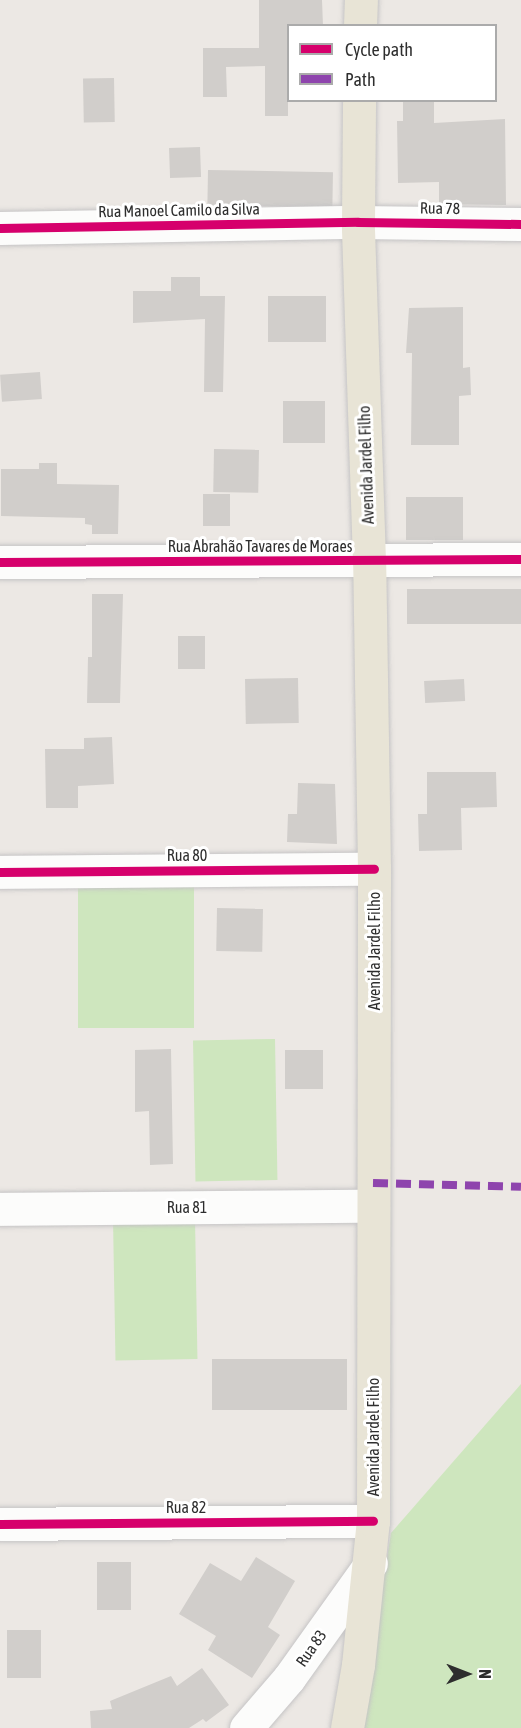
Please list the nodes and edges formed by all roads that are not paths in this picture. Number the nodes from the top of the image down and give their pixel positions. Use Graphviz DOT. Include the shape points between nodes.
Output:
graph roads {
  1 [pos="361,0"];
  2 [pos="360,24"];
  3 [pos="359,102"];
  4 [pos="358,222"];
  5 [pos="521,224"];
  6 [pos="0,228"];
  7 [pos="521,559"];
  8 [pos="369,561"];
  9 [pos="0,562"];
  10 [pos="374,869"];
  11 [pos="0,872"];
  12 [pos="373,1206"];
  13 [pos="0,1209"];
  14 [pos="373,1521"];
  15 [pos="0,1524"];
  16 [pos="371,1563"];
  17 [pos="246,1728"];
  18 [pos="347,1728"];
  1 -- 2 [label="main road"];
  3 -- 4 [label="main road, Avenida Jardel Filho"];
  4 -- 5 [label="street, Rua 78"];
  4 -- 6 [label="street, Rua Manoel Camilo da Silva"];
  4 -- 8 [label="main road, Avenida Jardel Filho"];
  7 -- 8 [label="street, Rua Abrahão Tavares de Moraes"];
  8 -- 9 [label="street, Rua Abrahão Tavares de Moraes"];
  8 -- 10 [label="main road, Avenida Jardel Filho"];
  10 -- 11 [label="street, Rua 80"];
  10 -- 12 [label="main road, Avenida Jardel Filho"];
  12 -- 13 [label="street, Rua 81"];
  12 -- 14 [label="main road, Avenida Jardel Filho"];
  14 -- 15 [label="street, Rua 82"];
  14 -- 16 [label="main road, Avenida Jardel Filho"];
  16 -- 17 [label="street, Rua 83" via="289,1678"];
  16 -- 18 [label="main road, Avenida Jardel Filho"];
}
